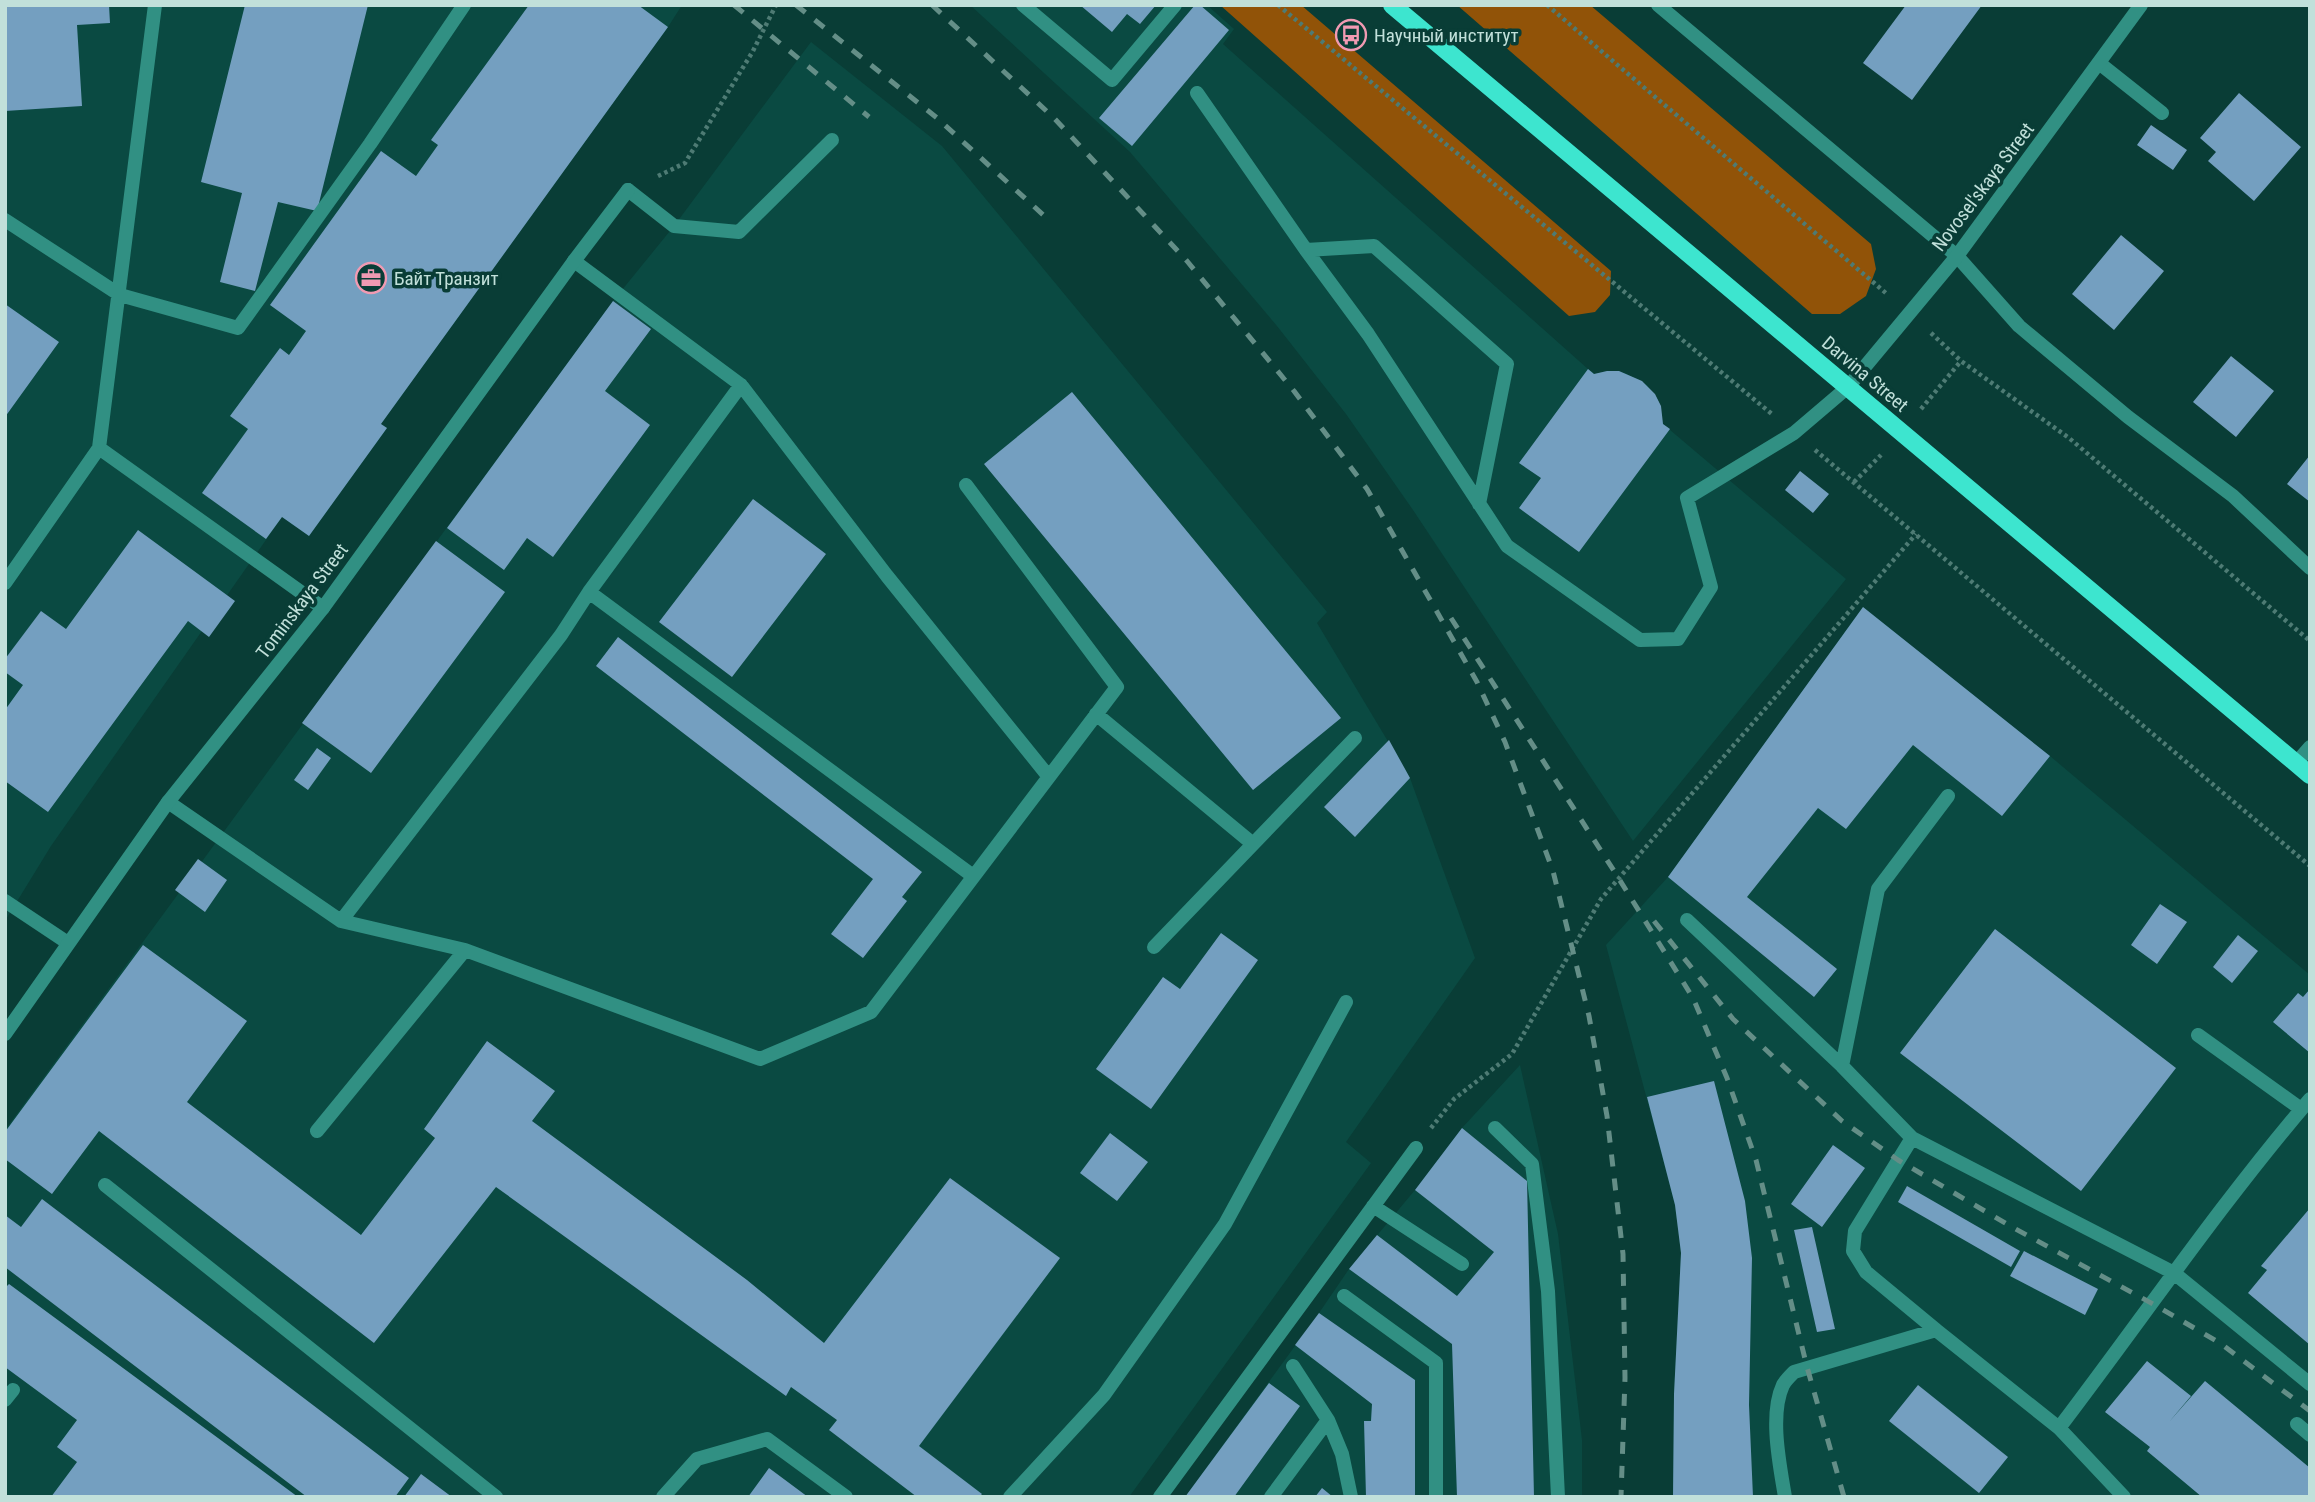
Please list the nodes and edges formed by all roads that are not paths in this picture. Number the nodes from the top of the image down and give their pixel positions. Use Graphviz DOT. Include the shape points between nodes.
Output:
graph roads {
  1 [pos="155,5"];
  2 [pos="464,5"];
  3 [pos="1023,5"];
  4 [pos="1175,5"];
  5 [pos="1392,5"];
  6 [pos="1658,5"];
  7 [pos="2141,5"];
  8 [pos="2099,63"];
  9 [pos="1197,93"];
  10 [pos="2162,113"];
  11 [pos="832,140"];
  12 [pos="5,220"];
  13 [pos="1306,250"];
  14 [pos="1957,256"];
  15 [pos="574,261"];
  16 [pos="120,295"];
  17 [pos="741,385"];
  18 [pos="1848,387"];
  19 [pos="99,448"];
  20 [pos="966,485"];
  21 [pos="1479,504"];
  22 [pos="2310,568"];
  23 [pos="5,583"];
  24 [pos="589,592"];
  25 [pos="323,608"];
  26 [pos="1096,714"];
  27 [pos="1355,738"];
  28 [pos="2310,747"];
  29 [pos="2303,769"];
  30 [pos="1049,777"];
  31 [pos="1948,796"];
  32 [pos="168,802"];
  33 [pos="1253,845"];
  34 [pos="973,876"];
  35 [pos="5,901"];
  36 [pos="1687,920"];
  37 [pos="341,921"];
  38 [pos="68,943"];
  39 [pos="1154,947"];
  40 [pos="465,950"];
  41 [pos="1346,1002"];
  42 [pos="5,1034"];
  43 [pos="2198,1035"];
  44 [pos="1842,1066"];
  45 [pos="2306,1104"];
  46 [pos="1494,1128"];
  47 [pos="317,1132"];
  48 [pos="1912,1138"];
  49 [pos="1416,1148"];
  50 [pos="105,1185"];
  51 [pos="1373,1206"];
  52 [pos="1462,1264"];
  53 [pos="2174,1273"];
  54 [pos="1344,1296"];
  55 [pos="1937,1330"];
  56 [pos="1293,1366"];
  57 [pos="2310,1384"];
  58 [pos="1328,1420"];
  59 [pos="2297,1424"];
  60 [pos="2059,1428"];
  61 [pos="2310,1435"];
  62 [pos="496,1497"];
  63 [pos="663,1497"];
  64 [pos="846,1497"];
  65 [pos="1010,1497"];
  66 [pos="1160,1497"];
  67 [pos="1271,1497"];
  68 [pos="1351,1497"];
  69 [pos="1436,1497"];
  70 [pos="1558,1497"];
  71 [pos="1785,1497"];
  72 [pos="2124,1497"];
  1 -- 16 [label="street"];
  2 -- 16 [label="street" via="238,328"];
  3 -- 4 [label="street" via="1112,80"];
  5 -- 18 [label="main road, Darvina Street"];
  6 -- 14 [label="street"];
  7 -- 8 [label="street, Novosel'skaya Street"];
  8 -- 10 [label="street"];
  8 -- 14 [label="street, Novosel'skaya Street"];
  9 -- 13 [label="street"];
  11 -- 15 [label="street, Tominskaya Street" via="739,232 674,226 628,190"];
  12 -- 16 [label="street"];
  13 -- 21 [label="street" via="1368,334"];
  13 -- 21 [label="street" via="1374,246 1507,364"];
  14 -- 18 [label="street, Novosel'skaya Street"];
  14 -- 22 [label="street" via="2019,326 2233,496"];
  15 -- 17 [label="street"];
  15 -- 25 [label="street, Tominskaya Street"];
  16 -- 19 [label="street"];
  17 -- 24 [label="street"];
  17 -- 30 [label="street"];
  18 -- 21 [label="street, Novosel'skaya Street" via="1794,433 1687,498 1711,587 1678,639 1640,640 1507,546"];
  18 -- 29 [label="main road, Darvina Street"];
  19 -- 23 [label="street"];
  19 -- 25 [label="street"];
  20 -- 26 [label="street" via="1117,687"];
  24 -- 34 [label="street"];
  24 -- 37 [label="street" via="561,635"];
  25 -- 32 [label="street, Tominskaya Street"];
  26 -- 30 [label="street"];
  26 -- 33 [label="street"];
  27 -- 33 [label="street"];
  28 -- 29 [label="street"];
  30 -- 34 [label="street"];
  31 -- 44 [label="street" via="1878,889"];
  32 -- 37 [label="street"];
  32 -- 38 [label="street, Tominskaya Street"];
  33 -- 39 [label="street"];
  34 -- 40 [label="street" via="871,1012 760,1059"];
  35 -- 38 [label="street"];
  36 -- 44 [label="street"];
  37 -- 40 [label="street"];
  38 -- 42 [label="street, Tominskaya Street"];
  40 -- 47 [label="street"];
  41 -- 65 [label="street" via="1225,1224 1104,1395"];
  43 -- 45 [label="street"];
  44 -- 48 [label="street"];
  45 -- 53 [label="street"];
  46 -- 70 [label="street" via="1532,1164 1548,1291"];
  48 -- 53 [label="street"];
  48 -- 55 [label="street" via="1855,1231 1853,1251 1866,1272"];
  49 -- 51 [label="street"];
  50 -- 62 [label="street"];
  51 -- 52 [label="street"];
  51 -- 66 [label="street"];
  53 -- 57 [label="street"];
  53 -- 60 [label="street"];
  54 -- 69 [label="street" via="1436,1363"];
  55 -- 60 [label="street"];
  55 -- 71 [label="street" via="1794,1372 1783,1385 1778,1403 1776,1440"];
  56 -- 58 [label="street"];
  58 -- 67 [label="street"];
  58 -- 68 [label="street" via="1342,1454"];
  59 -- 61 [label="street"];
  60 -- 72 [label="street"];
  63 -- 64 [label="street" via="697,1458 767,1439"];
}
